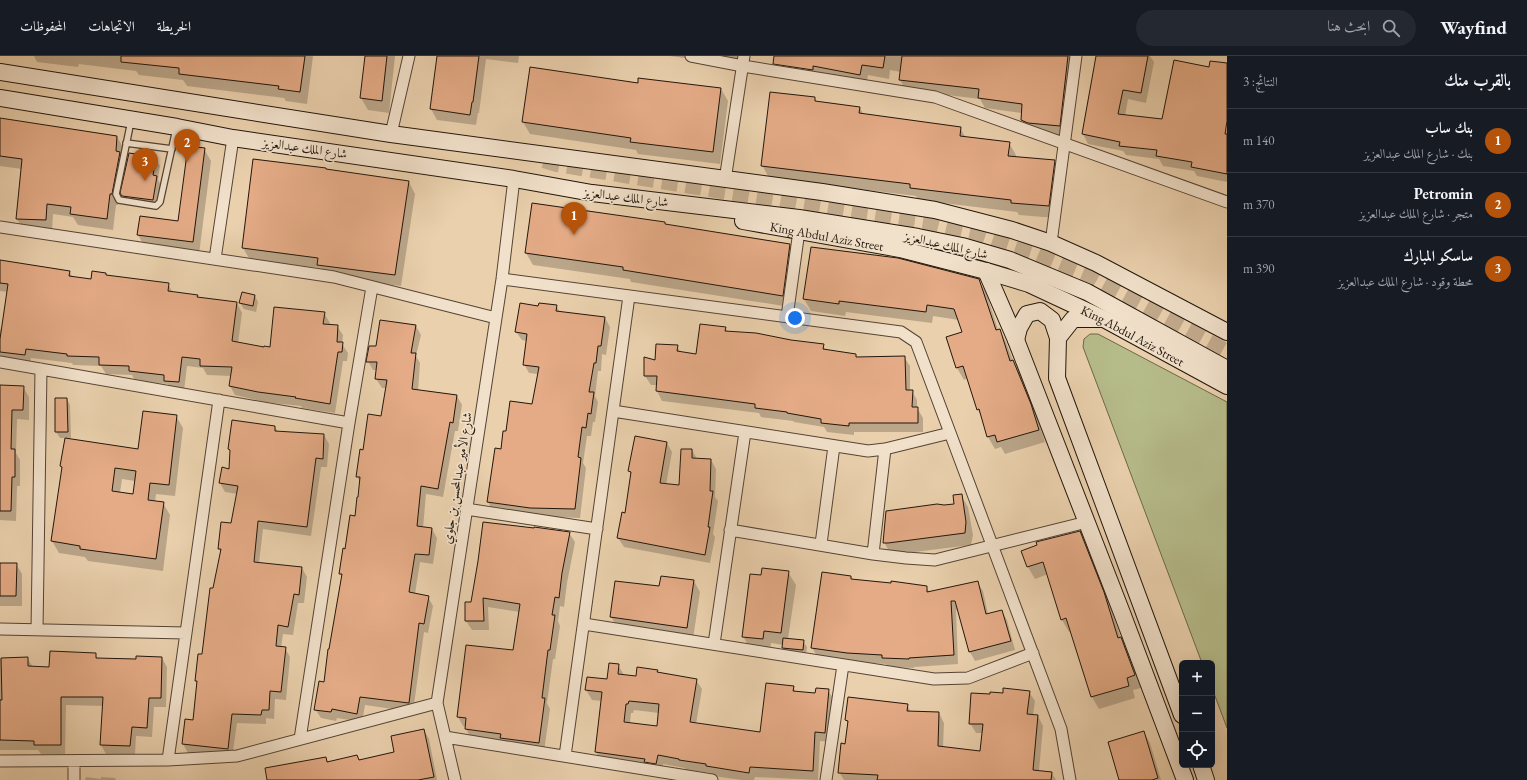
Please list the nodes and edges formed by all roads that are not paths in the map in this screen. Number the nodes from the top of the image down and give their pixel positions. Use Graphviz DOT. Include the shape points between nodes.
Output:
graph roads {
  1 [pos="409,56"];
  2 [pos="691,56"];
  3 [pos="1076,56"];
  4 [pos="744,61"];
  5 [pos="0,72"];
  6 [pos="0,98"];
  7 [pos="132,119"];
  8 [pos="177,127"];
  9 [pos="391,134"];
  10 [pos="233,138"];
  11 [pos="1063,142"];
  12 [pos="126,143"];
  13 [pos="172,149"];
  14 [pos="514,179"];
  15 [pos="725,180"];
  16 [pos="592,193"];
  17 [pos="1227,202"];
  18 [pos="0,227"];
  19 [pos="799,231"];
  20 [pos="1051,244"];
  21 [pos="215,259"];
  22 [pos="986,271"];
  23 [pos="502,280"];
  24 [pos="372,287"];
  25 [pos="629,296"];
  26 [pos="787,317"];
  27 [pos="496,318"];
  28 [pos="1104,319"];
  29 [pos="1227,332"];
  30 [pos="1058,338"];
  31 [pos="1016,340"];
  32 [pos="0,362"];
  33 [pos="41,369"];
  34 [pos="1227,369"];
  35 [pos="1227,386"];
  36 [pos="219,400"];
  37 [pos="613,411"];
  38 [pos="349,423"];
  39 [pos="745,432"];
  40 [pos="950,433"];
  41 [pos="834,446"];
  42 [pos="885,449"];
  43 [pos="466,509"];
  44 [pos="1087,522"];
  45 [pos="597,529"];
  46 [pos="730,530"];
  47 [pos="821,544"];
  48 [pos="992,545"];
  49 [pos="873,554"];
  50 [pos="584,624"];
  51 [pos="0,629"];
  52 [pos="37,630"];
  53 [pos="186,633"];
  54 [pos="714,644"];
  55 [pos="1033,653"];
  56 [pos="843,666"];
  57 [pos="436,703"];
  58 [pos="1179,706"];
  59 [pos="445,737"];
  60 [pos="300,739"];
  61 [pos="566,756"];
  62 [pos="168,760"];
  63 [pos="0,761"];
  64 [pos="74,761"];
  65 [pos="1202,768"];
  66 [pos="74,780"];
  67 [pos="455,780"];
  68 [pos="712,780"];
  69 [pos="826,780"];
  70 [pos="1070,780"];
  71 [pos="1185,780"];
  72 [pos="1206,780"];
  1 -- 9 [label="street"];
  2 -- 4 [label="street"];
  3 -- 11 [label="street"];
  4 -- 11 [label="street" via="935,97"];
  4 -- 15 [label="street"];
  5 -- 9 [label="street, شارع الملك عبدالعزيز"];
  6 -- 7 [label="street, شارع الملك عبدالعزيز"];
  7 -- 8 [label="street, شارع الملك عبدالعزيز"];
  7 -- 12 [label="lane"];
  8 -- 10 [label="street, شارع الملك عبدالعزيز"];
  8 -- 13 [label="lane"];
  9 -- 15 [label="street, شارع الملك عبدالعزيز"];
  10 -- 14 [label="street, شارع الملك عبدالعزيز"];
  10 -- 21 [label="street"];
  11 -- 17 [label="street"];
  11 -- 20 [label="street"];
  12 -- 13 [label="lane"];
  12 -- 13 [label="lane" via="116,194 119,200 156,206 160,202"];
  14 -- 16 [label="street, شارع الملك عبدالعزيز"];
  14 -- 23 [label="street, شارع الأمير عبدالمحسن بن جلوي"];
  15 -- 20 [label="street, شارع الملك عبدالعزيز" via="935,210 1012,230"];
  16 -- 19 [label="street, King Abdul Aziz Street"];
  16 -- 34 [label="street, شارع الملك عبدالعزيز" via="799,218 962,246 1010,260 1087,292"];
  18 -- 21 [label="street"];
  19 -- 22 [label="street, King Abdul Aziz Street" via="900,249"];
  19 -- 26 [label="street"];
  20 -- 29 [label="street, شارع الملك عبدالعزيز" via="1096,263"];
  21 -- 24 [label="street" via="334,277"];
  22 -- 28 [label="street, King Abdul Aziz Street" via="1030,284"];
  22 -- 31 [label="street"];
  23 -- 25 [label="street"];
  23 -- 27 [label="street, شارع الأمير عبدالمحسن بن جلوي"];
  24 -- 27 [label="street"];
  24 -- 38 [label="street"];
  25 -- 26 [label="street"];
  25 -- 37 [label="street"];
  26 -- 40 [label="street" via="901,332 916,342"];
  27 -- 43 [label="street, شارع الأمير عبدالمحسن بن جلوي"];
  28 -- 30 [label="street" via="1074,319"];
  28 -- 35 [label="street, King Abdul Aziz Street"];
  30 -- 31 [label="street" via="1052,320 1040,311 1027,314"];
  30 -- 58 [label="street" via="1057,378"];
  31 -- 44 [label="street"];
  32 -- 33 [label="street"];
  33 -- 36 [label="street"];
  33 -- 52 [label="street"];
  36 -- 38 [label="street"];
  36 -- 53 [label="street"];
  37 -- 39 [label="street"];
  37 -- 45 [label="street"];
  38 -- 60 [label="street"];
  39 -- 41 [label="street"];
  39 -- 46 [label="street"];
  40 -- 42 [label="street"];
  40 -- 48 [label="street"];
  41 -- 42 [label="street" via="868,451"];
  41 -- 47 [label="street"];
  42 -- 49 [label="street"];
  43 -- 45 [label="street"];
  43 -- 57 [label="street, شارع الأمير عبدالمحسن بن جلوي"];
  44 -- 48 [label="street"];
  44 -- 71 [label="street"];
  45 -- 50 [label="street"];
  46 -- 47 [label="street"];
  46 -- 54 [label="street"];
  47 -- 49 [label="street"];
  48 -- 49 [label="street" via="935,560"];
  48 -- 55 [label="street"];
  50 -- 54 [label="street"];
  50 -- 61 [label="street"];
  51 -- 52 [label="street"];
  52 -- 53 [label="street"];
  53 -- 62 [label="street"];
  54 -- 56 [label="street"];
  55 -- 56 [label="street" via="968,678 934,679"];
  55 -- 70 [label="street" via="1061,728"];
  56 -- 69 [label="street"];
  57 -- 59 [label="street, شارع الأمير عبدالمحسن بن جلوي"];
  57 -- 60 [label="street"];
  59 -- 61 [label="street"];
  59 -- 67 [label="street, شارع الأمير عبدالمحسن بن جلوي"];
  60 -- 62 [label="street" via="237,756"];
  61 -- 68 [label="street"];
  62 -- 64 [label="street"];
  63 -- 64 [label="street"];
  64 -- 66 [label="street"];
  65 -- 72 [label="street"];
}
